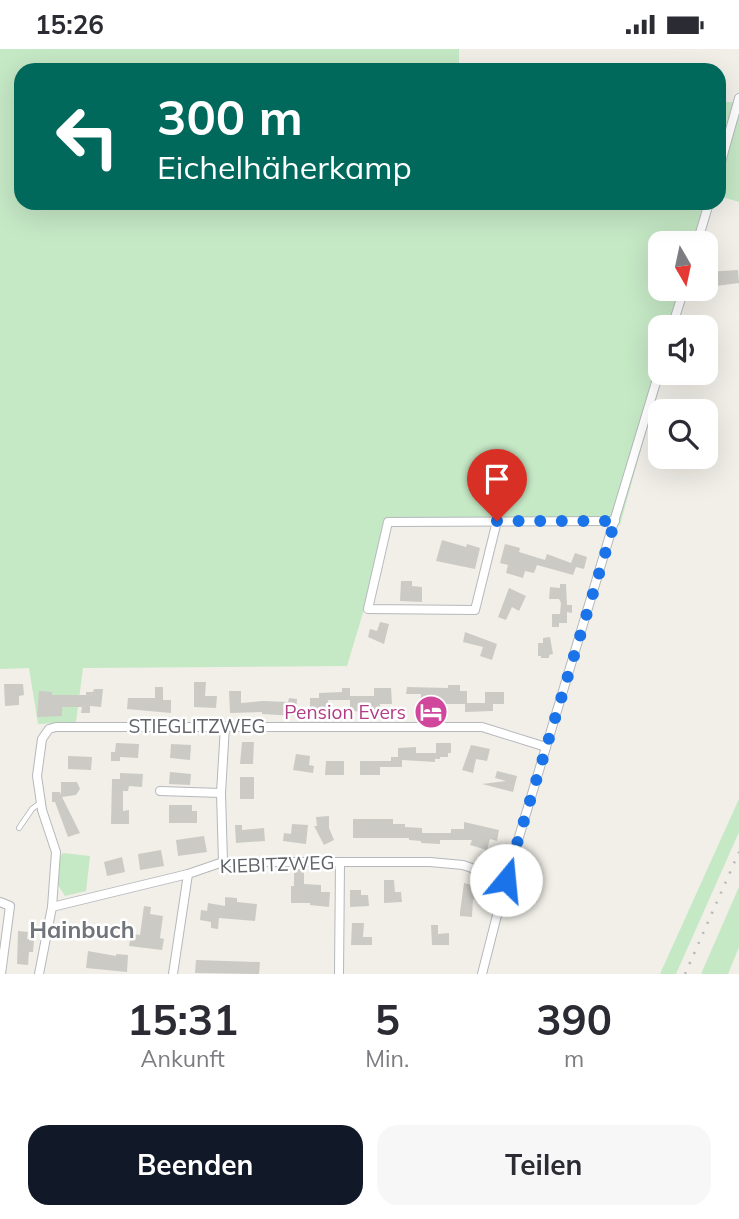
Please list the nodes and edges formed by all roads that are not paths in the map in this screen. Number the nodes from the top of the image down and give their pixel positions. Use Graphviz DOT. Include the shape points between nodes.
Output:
graph roads {
  1 [pos="739,98"];
  2 [pos="726,144"];
  3 [pos="707,210"];
  4 [pos="701,231"];
  5 [pos="655,385"];
  6 [pos="497,521"];
  7 [pos="615,521"];
  8 [pos="225,726"];
  9 [pos="546,747"];
  10 [pos="160,791"];
  11 [pos="221,793"];
  12 [pos="40,802"];
  13 [pos="19,828"];
  14 [pos="223,862"];
  15 [pos="340,862"];
  16 [pos="188,874"];
  17 [pos="506,880"];
  18 [pos="0,902"];
  19 [pos="51,907"];
  20 [pos="1,974"];
  21 [pos="39,974"];
  22 [pos="173,974"];
  23 [pos="339,974"];
  24 [pos="482,974"];
  1 -- 2 [label="street"];
  3 -- 4 [label="street"];
  5 -- 7 [label="street"];
  6 -- 6 [label="street" via="388,522 368,609 475,610"];
  6 -- 7 [label="street"];
  7 -- 9 [label="street"];
  8 -- 9 [label="street, STIEGLITZWEG" via="482,727"];
  8 -- 11 [label="street"];
  8 -- 12 [label="street, STIEGLITZWEG" via="48,729 42,739 37,776"];
  9 -- 17 [label="street"];
  10 -- 11 [label="street"];
  11 -- 14 [label="street"];
  12 -- 13 [label="lane"];
  12 -- 19 [label="street" via="56,852"];
  14 -- 15 [label="street, KIEBITZWEG"];
  14 -- 16 [label="street, KIEBITZWEG"];
  15 -- 17 [label="street, KIEBITZWEG" via="463,865"];
  15 -- 23 [label="street"];
  16 -- 19 [label="street, KIEBITZWEG"];
  16 -- 22 [label="street"];
  17 -- 24 [label="street"];
  18 -- 20 [label="street" via="10,906"];
  19 -- 21 [label="street"];
}
